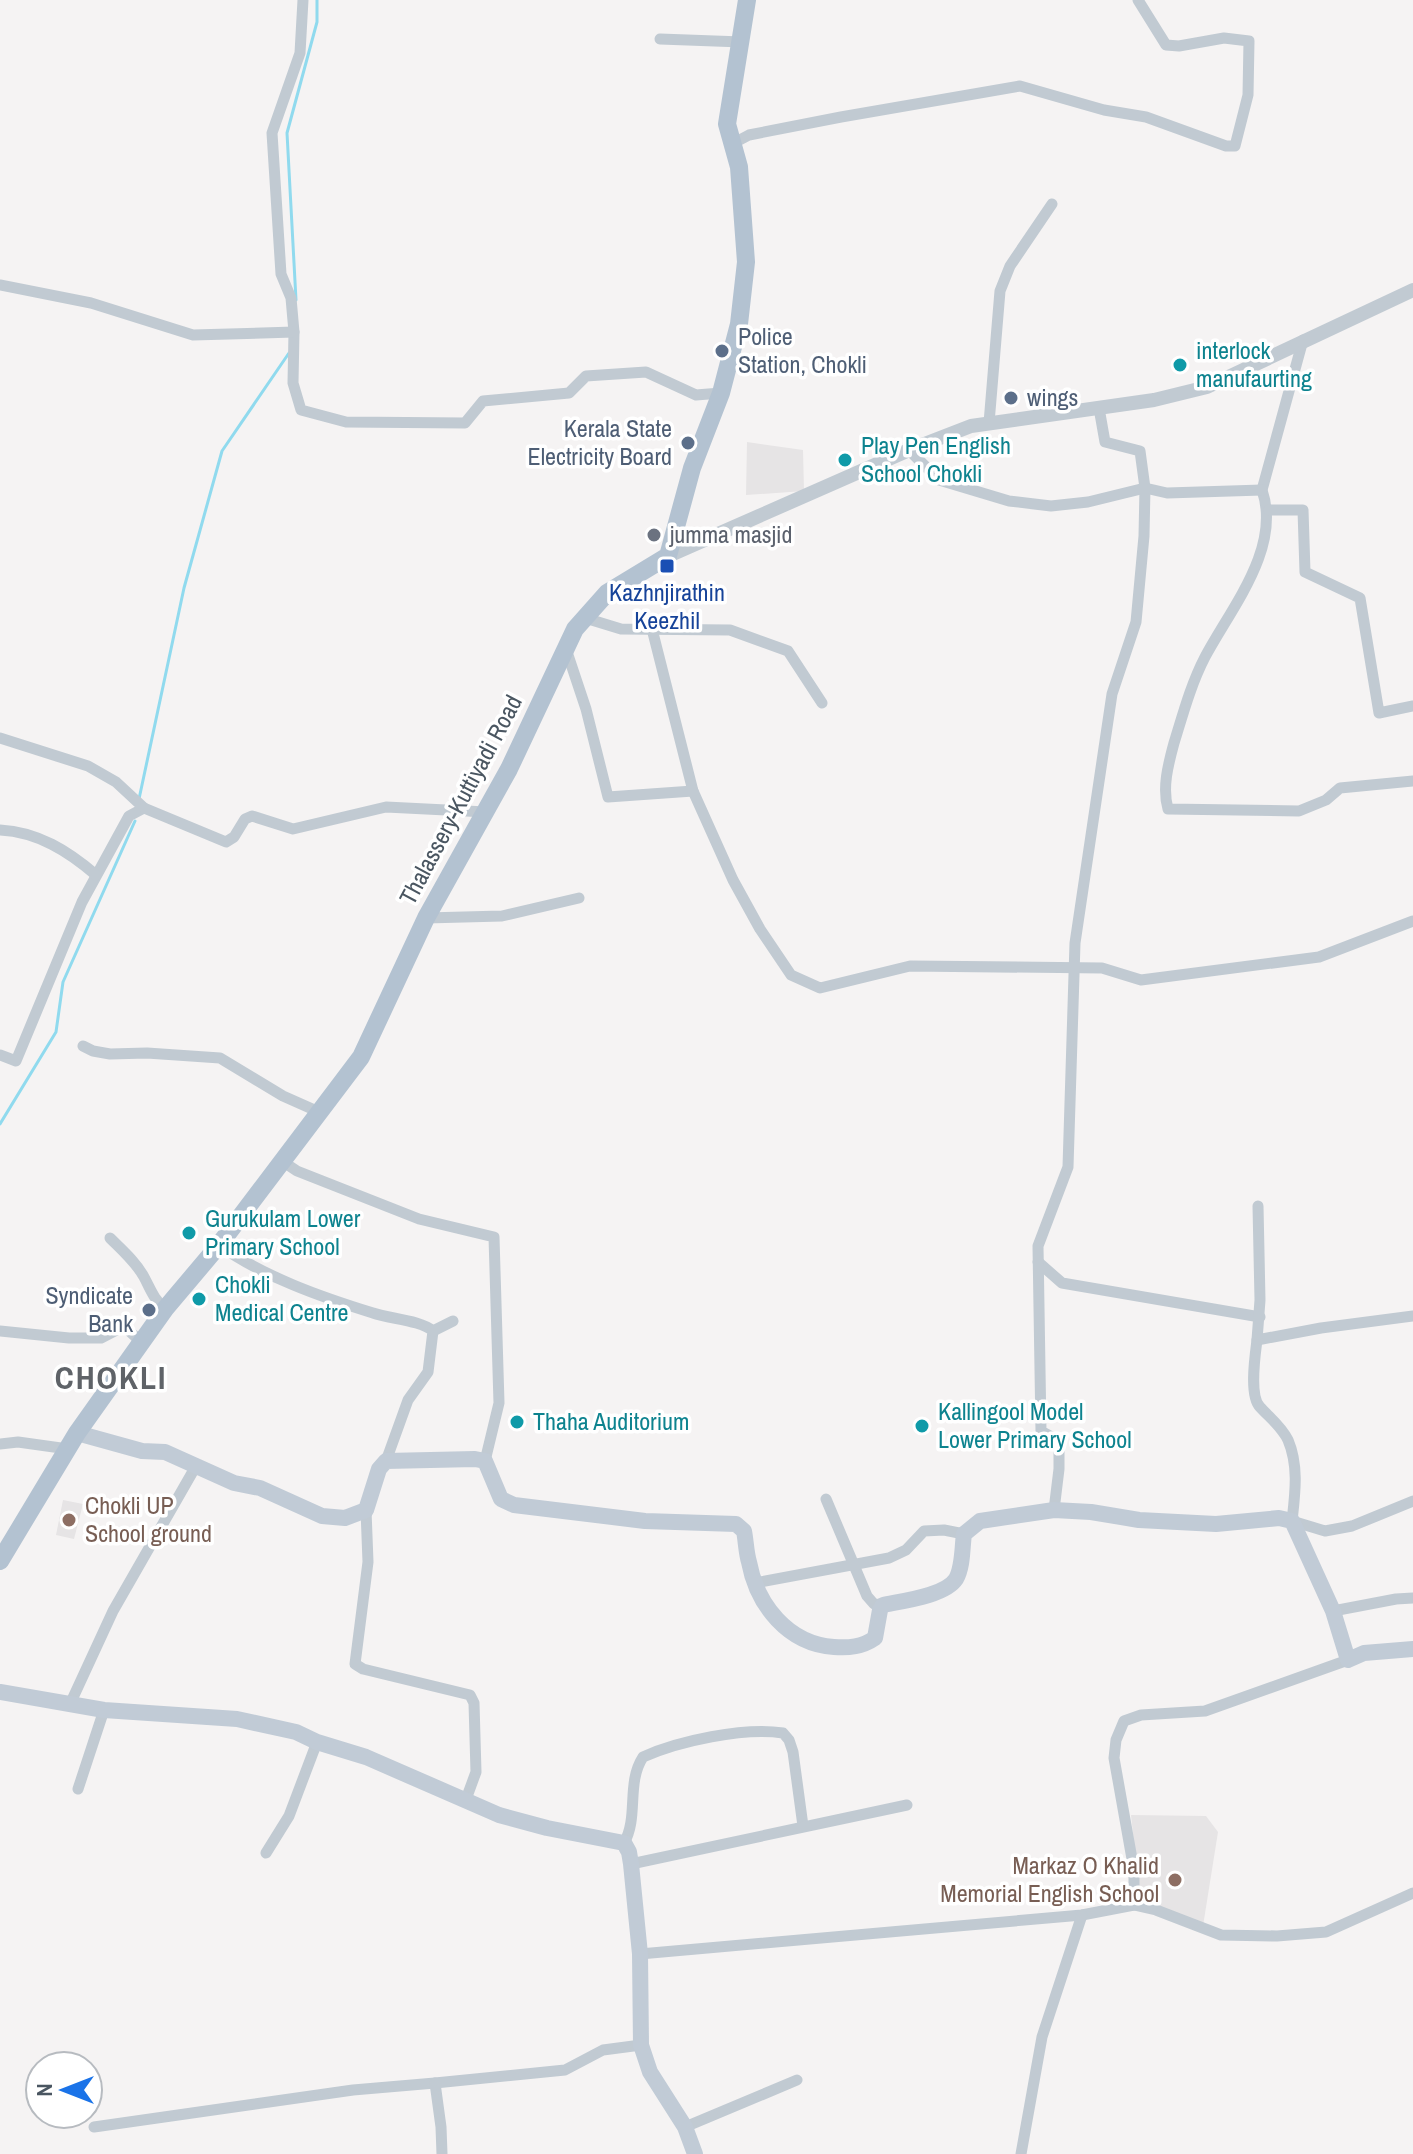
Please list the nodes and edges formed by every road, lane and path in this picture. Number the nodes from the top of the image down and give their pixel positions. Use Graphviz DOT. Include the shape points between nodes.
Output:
graph roads {
  1 [pos="303,0"];
  2 [pos="747,0"];
  3 [pos="1138,0"];
  4 [pos="660,39"];
  5 [pos="742,42"];
  6 [pos="732,144"];
  7 [pos="1052,204"];
  8 [pos="0,285"];
  9 [pos="1413,290"];
  10 [pos="294,335"];
  11 [pos="1303,340"];
  12 [pos="721,393"];
  13 [pos="1099,408"];
  14 [pos="989,423"];
  15 [pos="909,450"];
  16 [pos="1145,488"];
  17 [pos="1262,490"];
  18 [pos="1269,510"];
  19 [pos="668,556"];
  20 [pos="585,618"];
  21 [pos="652,629"];
  22 [pos="566,649"];
  23 [pos="822,703"];
  24 [pos="1413,706"];
  25 [pos="0,738"];
  26 [pos="1413,781"];
  27 [pos="693,791"];
  28 [pos="144,808"];
  29 [pos="486,812"];
  30 [pos="0,830"];
  31 [pos="96,875"];
  32 [pos="579,898"];
  33 [pos="426,918"];
  34 [pos="1413,921"];
  35 [pos="1074,968"];
  36 [pos="83,1046"];
  37 [pos="0,1055"];
  38 [pos="319,1112"];
  39 [pos="282,1161"];
  40 [pos="1258,1206"];
  41 [pos="110,1238"];
  42 [pos="219,1245"];
  43 [pos="1038,1262"];
  44 [pos="165,1309"];
  45 [pos="1413,1316"];
  46 [pos="1260,1317"];
  47 [pos="453,1321"];
  48 [pos="0,1331"];
  49 [pos="433,1331"];
  50 [pos="1257,1340"];
  51 [pos="141,1342"];
  52 [pos="73,1441"];
  53 [pos="0,1444"];
  54 [pos="386,1461"];
  55 [pos="485,1461"];
  56 [pos="196,1466"];
  57 [pos="826,1499"];
  58 [pos="1413,1501"];
  59 [pos="366,1510"];
  60 [pos="1054,1510"];
  61 [pos="1292,1521"];
  62 [pos="964,1534"];
  63 [pos="0,1561"];
  64 [pos="853,1565"];
  65 [pos="755,1583"];
  66 [pos="1413,1598"];
  67 [pos="883,1605"];
  68 [pos="1333,1611"];
  69 [pos="1413,1649"];
  70 [pos="1348,1660"];
  71 [pos="0,1692"];
  72 [pos="71,1702"];
  73 [pos="104,1710"];
  74 [pos="774,1732"];
  75 [pos="801,1734"];
  76 [pos="317,1742"];
  77 [pos="78,1789"];
  78 [pos="465,1802"];
  79 [pos="907,1805"];
  80 [pos="803,1826"];
  81 [pos="624,1843"];
  82 [pos="266,1853"];
  83 [pos="631,1864"];
  84 [pos="1413,1893"];
  85 [pos="1134,1905"];
  86 [pos="1082,1915"];
  87 [pos="640,1954"];
  88 [pos="641,2045"];
  89 [pos="797,2080"];
  90 [pos="435,2083"];
  91 [pos="104,2126"];
  92 [pos="685,2127"];
  93 [pos="442,2154"];
  94 [pos="695,2154"];
  95 [pos="1021,2154"];
  1 -- 10 [label="street" via="300,53 272,133 281,274 291,298"];
  2 -- 5 [label="main road"];
  3 -- 6 [label="street" via="1166,45 1224,38 1249,41 1248,95 1235,146 1146,117 1020,86 749,135"];
  4 -- 5 [label="street"];
  5 -- 6 [label="main road" via="727,124"];
  6 -- 12 [label="main road" via="739,167 746,262 739,324"];
  7 -- 14 [label="street" via="1010,266 1000,291"];
  8 -- 10 [label="street" via="91,303 193,335"];
  9 -- 11 [label="street"];
  10 -- 12 [label="street" via="293,383 301,410 346,422 465,423 483,401 569,393 586,376 646,372 696,395"];
  11 -- 13 [label="street" via="1207,387"];
  11 -- 17 [label="street"];
  12 -- 19 [label="main road" via="692,468"];
  13 -- 14 [label="street"];
  13 -- 16 [label="street" via="1105,442 1140,451"];
  14 -- 15 [label="street"];
  15 -- 16 [label="street" via="939,480 1009,501 1051,506"];
  15 -- 19 [label="street"];
  16 -- 17 [label="street" via="1167,493"];
  16 -- 35 [label="street" via="1136,622 1112,694"];
  17 -- 18 [label="street"];
  18 -- 24 [label="street" via="1303,510 1305,572 1360,598 1379,713"];
  18 -- 26 [label="street" via="1244,596 1205,657 1187,699 1164,795 1168,809 1299,811 1340,788"];
  19 -- 20 [label="main road, Thalassery-Kuttiyadi Road" via="607,593"];
  20 -- 21 [label="street" via="621,629"];
  20 -- 22 [label="main road, Thalassery-Kuttiyadi Road"];
  21 -- 23 [label="street" via="730,630 788,651"];
  21 -- 27 [label="street"];
  22 -- 27 [label="street" via="608,797"];
  22 -- 29 [label="main road, Thalassery-Kuttiyadi Road"];
  25 -- 28 [label="street" via="88,766"];
  27 -- 35 [label="street" via="760,929 791,975 808,985 820,988 910,966"];
  28 -- 29 [label="street" via="226,842 252,816 293,829 386,807"];
  28 -- 31 [label="street" via="129,816"];
  29 -- 33 [label="main road, Thalassery-Kuttiyadi Road"];
  30 -- 31 [label="street" via="20,831 68,851"];
  31 -- 37 [label="street" via="16,1061"];
  32 -- 33 [label="street" via="502,916"];
  33 -- 38 [label="main road, Thalassery-Kuttiyadi Road" via="361,1057"];
  34 -- 35 [label="street" via="1319,957 1141,980 1102,968"];
  35 -- 43 [label="street" via="1068,1167 1038,1246"];
  36 -- 38 [label="street" via="110,1054 220,1058"];
  38 -- 39 [label="main road, Thalassery-Kuttiyadi Road"];
  39 -- 42 [label="main road, Thalassery-Kuttiyadi Road"];
  39 -- 55 [label="street" via="419,1219 494,1237 499,1403"];
  40 -- 46 [label="street"];
  41 -- 44 [label="street"];
  42 -- 44 [label="main road, Thalassery-Kuttiyadi Road"];
  42 -- 49 [label="street" via="297,1286"];
  43 -- 46 [label="street" via="1062,1283"];
  43 -- 60 [label="street" via="1041,1431 1059,1441"];
  44 -- 51 [label="main road, Thalassery-Kuttiyadi Road"];
  45 -- 50 [label="street"];
  46 -- 50 [label="street"];
  47 -- 49 [label="street"];
  48 -- 51 [label="street" via="101,1338 124,1326"];
  49 -- 54 [label="street" via="428,1372 408,1400"];
  50 -- 61 [label="street" via="1254,1399 1281,1428 1295,1462"];
  51 -- 52 [label="main road, Thalassery-Kuttiyadi Road"];
  52 -- 53 [label="street"];
  52 -- 56 [label="main road" via="165,1452"];
  52 -- 63 [label="main road, Thalassery-Kuttiyadi Road"];
  54 -- 55 [label="main road"];
  54 -- 59 [label="main road"];
  55 -- 65 [label="main road" via="501,1499 514,1505 645,1521 736,1524 744,1531"];
  56 -- 59 [label="main road" via="322,1516 345,1518"];
  56 -- 72 [label="street" via="113,1611"];
  57 -- 64 [label="street"];
  58 -- 61 [label="street" via="1325,1531"];
  59 -- 78 [label="street" via="368,1562 355,1664 470,1695 476,1772"];
  60 -- 61 [label="main road" via="1216,1524"];
  60 -- 62 [label="main road" via="980,1521"];
  61 -- 68 [label="main road"];
  62 -- 64 [label="street" via="924,1531 906,1550"];
  62 -- 67 [label="main road" via="960,1569 948,1587"];
  64 -- 65 [label="street"];
  64 -- 67 [label="street" via="867,1596"];
  65 -- 67 [label="main road" via="785,1629 802,1641 828,1647 848,1648 875,1638"];
  66 -- 68 [label="street"];
  68 -- 70 [label="main road"];
  69 -- 70 [label="main road" via="1364,1653"];
  70 -- 85 [label="street" via="1205,1711 1124,1721 1114,1758 1134,1870"];
  71 -- 72 [label="main road"];
  72 -- 73 [label="main road"];
  73 -- 76 [label="main road" via="237,1719"];
  73 -- 77 [label="street"];
  74 -- 75 [label="street"];
  74 -- 80 [label="street" via="783,1733 793,1752"];
  74 -- 81 [label="street" via="716,1738 643,1757"];
  76 -- 78 [label="main road" via="366,1757"];
  76 -- 82 [label="street" via="289,1816"];
  78 -- 81 [label="main road" via="547,1828"];
  79 -- 80 [label="street"];
  80 -- 83 [label="street"];
  81 -- 83 [label="main road"];
  83 -- 87 [label="main road"];
  84 -- 85 [label="street" via="1326,1932 1277,1936 1221,1935"];
  85 -- 86 [label="street"];
  86 -- 87 [label="street"];
  86 -- 95 [label="street" via="1042,2037"];
  87 -- 88 [label="main road"];
  88 -- 90 [label="street" via="603,2050 565,2070"];
  88 -- 92 [label="main road" via="650,2072"];
  89 -- 92 [label="street"];
  90 -- 91 [label="street"];
  90 -- 93 [label="street"];
  92 -- 94 [label="main road"];
}
